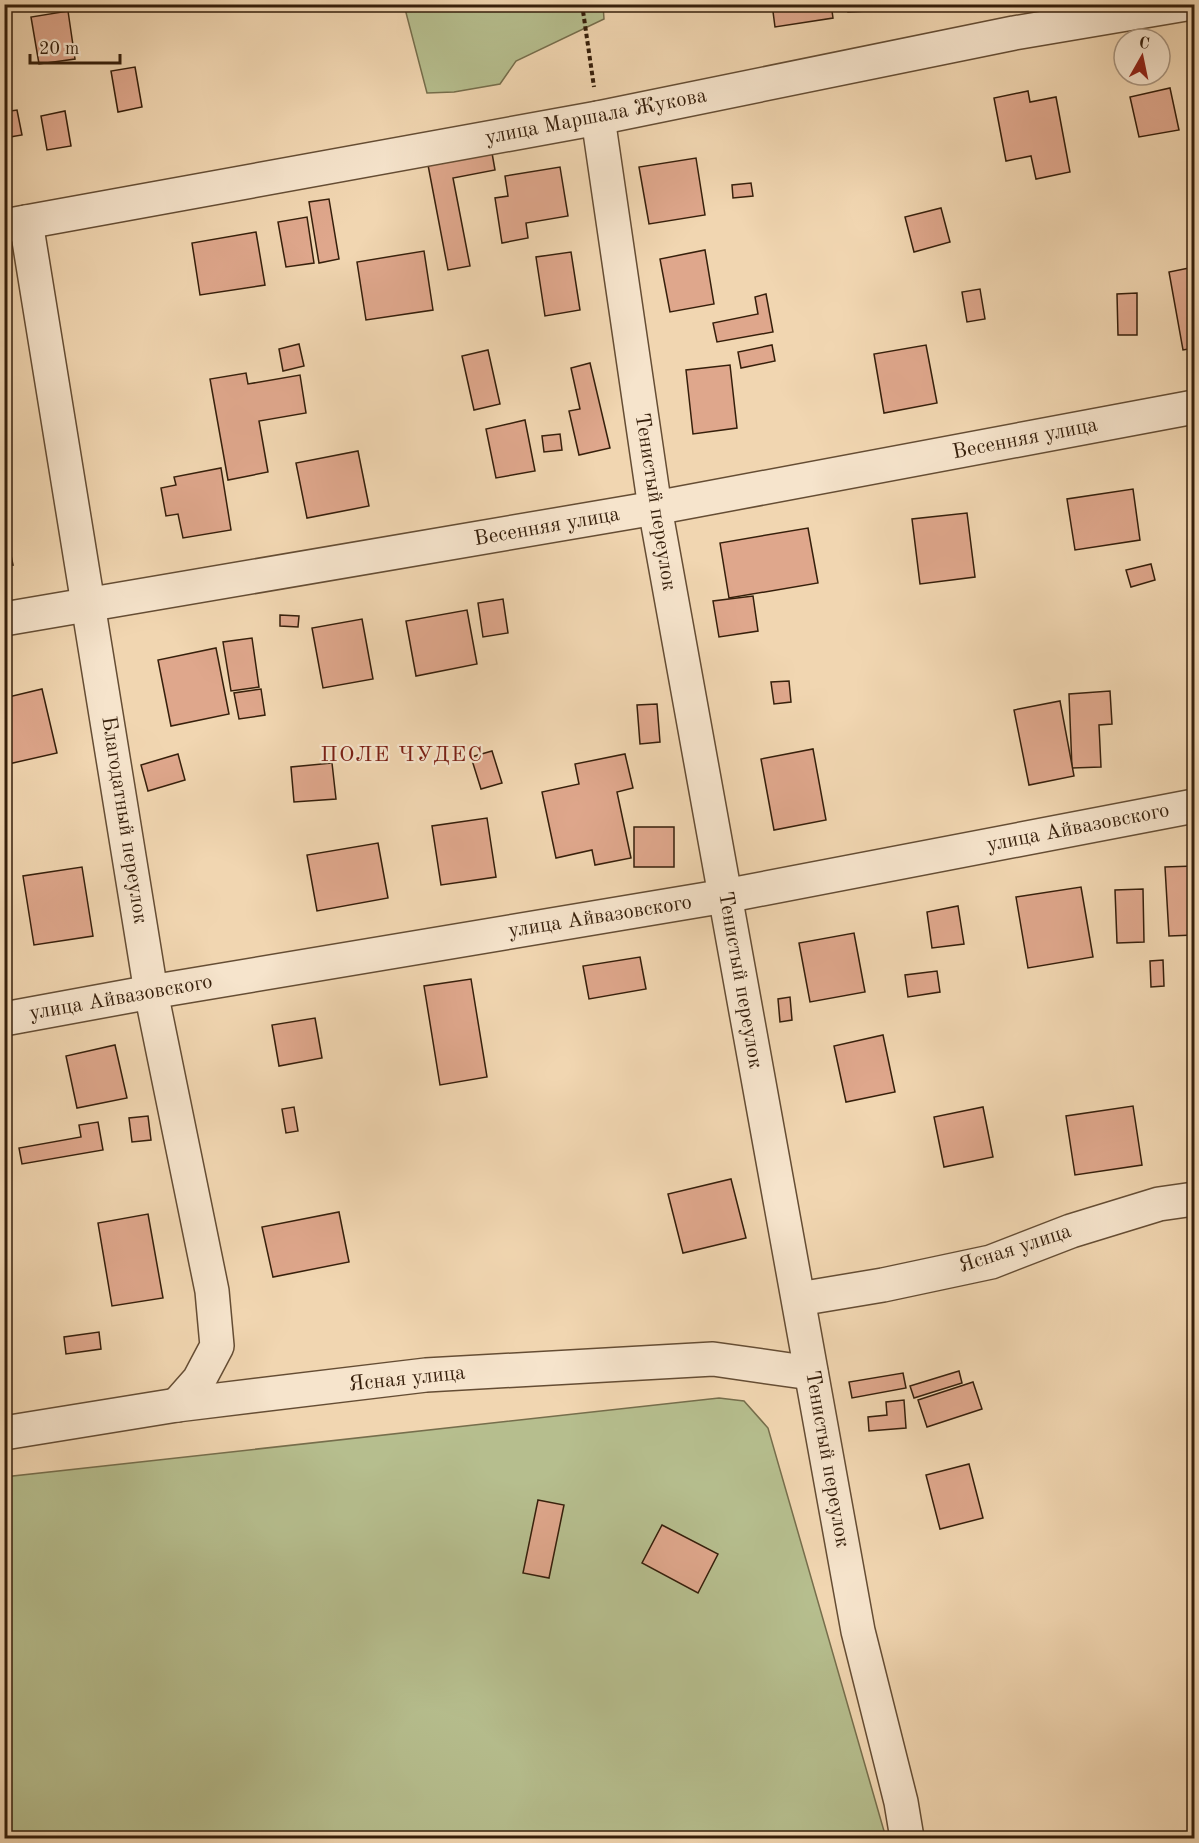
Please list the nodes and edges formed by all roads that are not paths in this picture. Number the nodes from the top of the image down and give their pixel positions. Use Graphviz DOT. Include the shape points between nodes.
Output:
graph roads {
  1 [pos="1186,4"];
  2 [pos="598,118"];
  3 [pos="15,224"];
  4 [pos="1194,407"];
  5 [pos="655,508"];
  6 [pos="90,605"];
  7 [pos="4,619"];
  8 [pos="1194,806"];
  9 [pos="725,896"];
  10 [pos="152,992"];
  11 [pos="4,1019"];
  12 [pos="1194,1199"];
  13 [pos="799,1299"];
  14 [pos="812,1373"];
  15 [pos="177,1405"];
  16 [pos="4,1433"];
  17 [pos="907,1839"];
  1 -- 2 [label="street, улица Маршала Жукова" via="1014,33"];
  2 -- 3 [label="street, улица Маршала Жукова"];
  2 -- 5 [label="street, Тенистый переулок"];
  3 -- 6 [label="street, Благодатный переулок"];
  4 -- 5 [label="street, Весенняя улица"];
  5 -- 6 [label="street, Весенняя улица"];
  5 -- 9 [label="street, Тенистый переулок"];
  6 -- 7 [label="street, Весенняя улица"];
  6 -- 10 [label="street, Благодатный переулок"];
  8 -- 9 [label="street, улица Айвазовского"];
  9 -- 10 [label="street, улица Айвазовского"];
  9 -- 13 [label="street, Тенистый переулок"];
  10 -- 11 [label="street, улица Айвазовского"];
  10 -- 15 [label="street, Благодатный переулок" via="213,1291 217,1346 199,1380"];
  12 -- 13 [label="street, Ясная улица" via="1148,1207 991,1262"];
  13 -- 14 [label="street, Тенистый переулок"];
  14 -- 15 [label="street, Ясная улица" via="713,1359 592,1364 426,1375"];
  14 -- 17 [label="street, Тенистый переулок" via="858,1631"];
  15 -- 16 [label="street, Ясная улица"];
}
